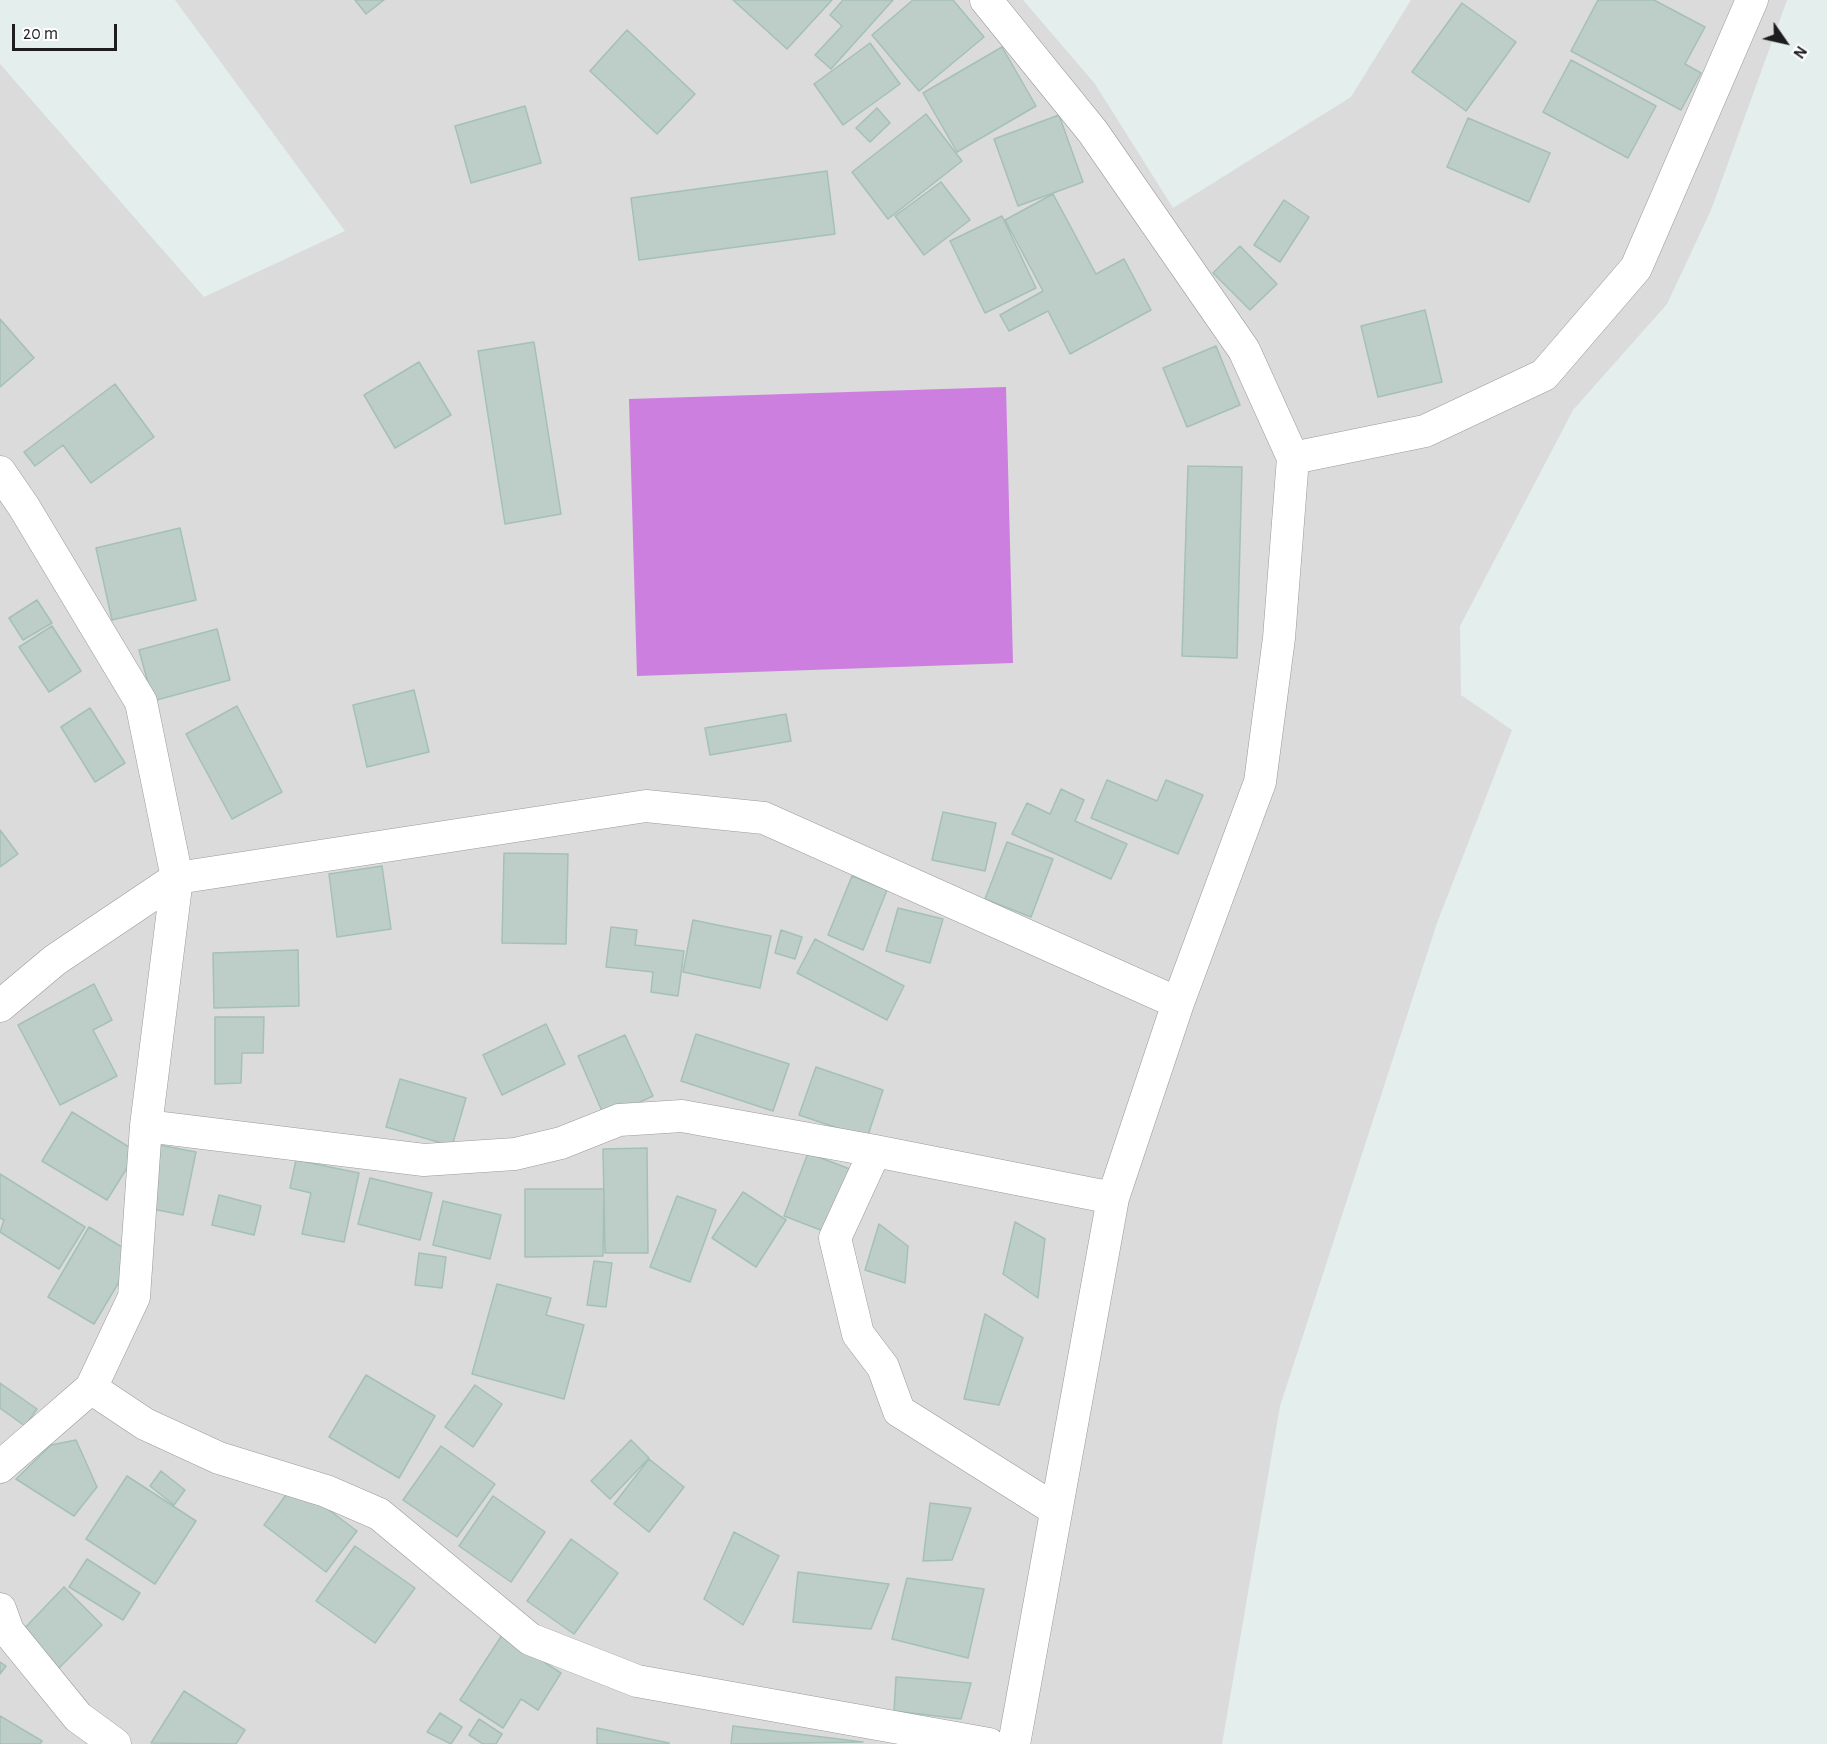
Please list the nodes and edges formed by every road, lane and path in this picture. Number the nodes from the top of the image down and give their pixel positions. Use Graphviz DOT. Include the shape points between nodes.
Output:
graph roads {
  1 [pos="986,0"];
  2 [pos="1752,0"];
  3 [pos="1293,458"];
  4 [pos="0,472"];
  5 [pos="177,878"];
  6 [pos="1178,1003"];
  7 [pos="0,1006"];
  8 [pos="146,1126"];
  9 [pos="875,1151"];
  10 [pos="1113,1198"];
  11 [pos="91,1388"];
  12 [pos="0,1467"];
  13 [pos="1056,1510"];
  14 [pos="0,1610"];
  15 [pos="115,1744"];
  16 [pos="989,1744"];
  17 [pos="1014,1744"];
  1 -- 3 [label="street" via="1093,132 1244,350"];
  2 -- 3 [label="street" via="1636,268 1544,375 1425,431"];
  3 -- 6 [label="street" via="1279,638 1260,782"];
  4 -- 5 [label="street" via="141,702"];
  5 -- 6 [label="street" via="646,806 764,818"];
  5 -- 7 [label="street" via="55,960"];
  5 -- 8 [label="street"];
  6 -- 10 [label="street"];
  8 -- 9 [label="street" via="423,1160 515,1154 561,1143 619,1120 682,1116"];
  8 -- 11 [label="street" via="134,1297"];
  9 -- 10 [label="street"];
  9 -- 13 [label="street" via="835,1238 858,1334 884,1367 899,1411"];
  10 -- 13 [label="street"];
  11 -- 12 [label="street"];
  11 -- 16 [label="street" via="145,1424 219,1458 326,1491 379,1514 530,1639 637,1682"];
  13 -- 17 [label="street"];
  14 -- 15 [label="street" via="8,1631 78,1717"];
}
